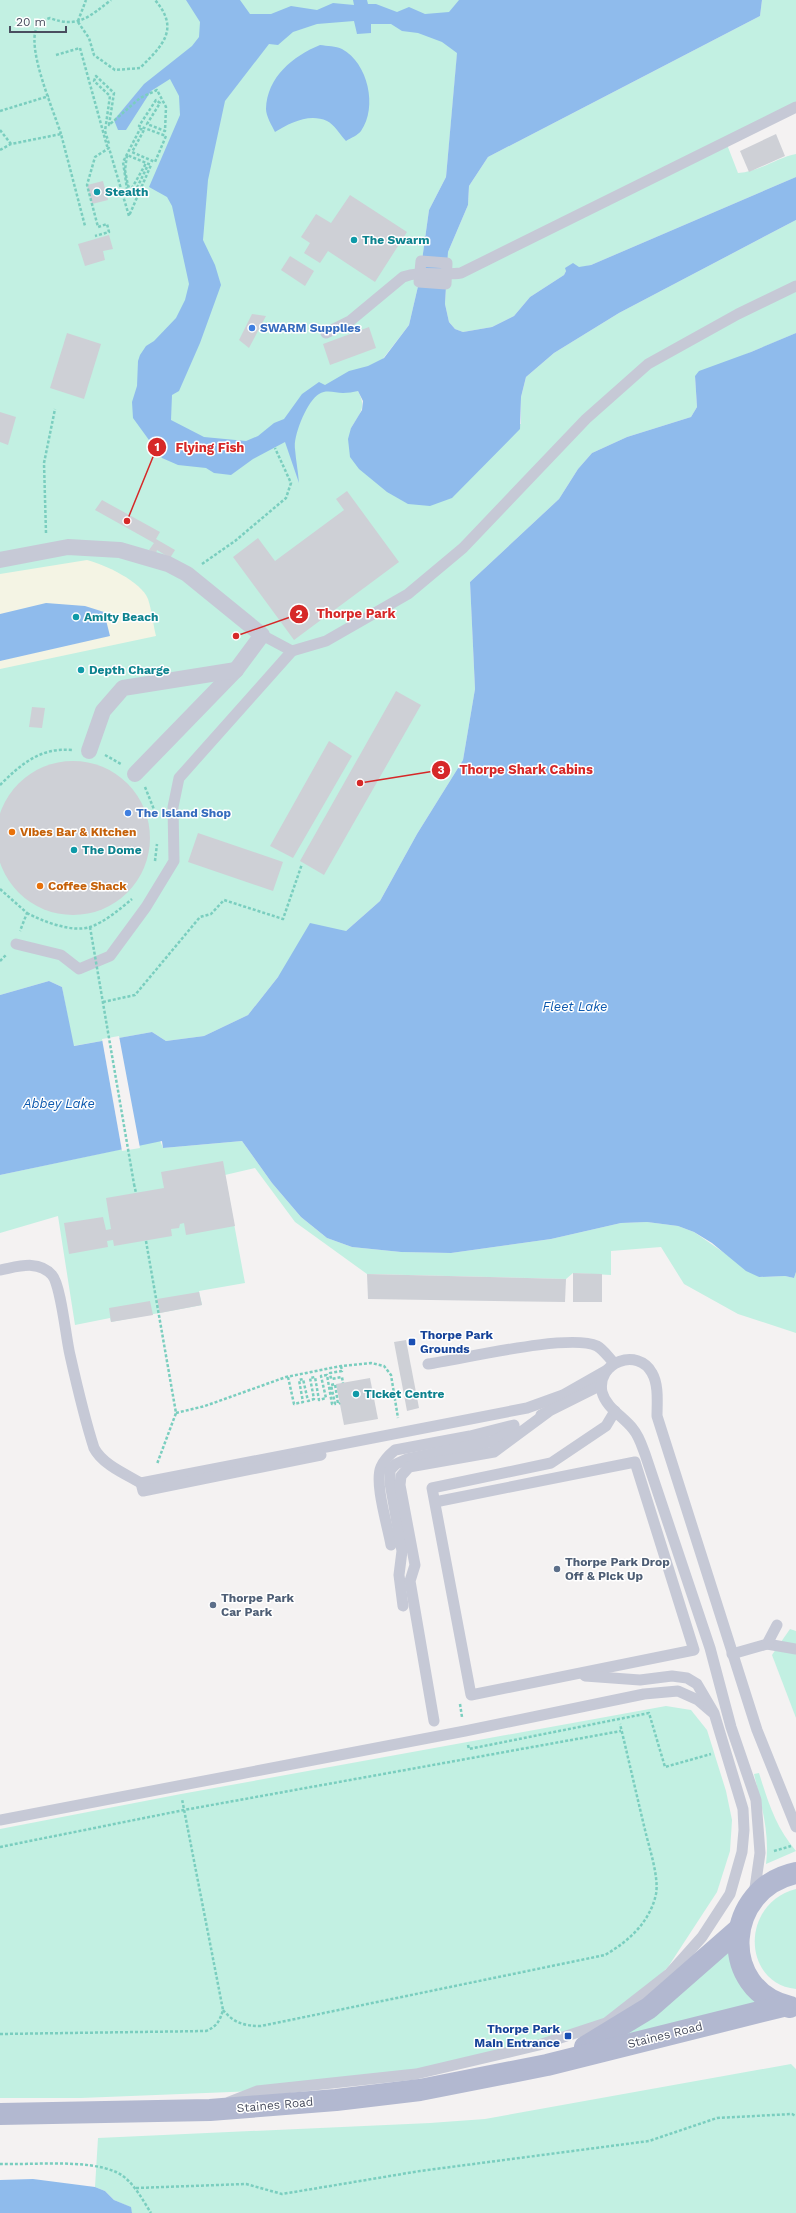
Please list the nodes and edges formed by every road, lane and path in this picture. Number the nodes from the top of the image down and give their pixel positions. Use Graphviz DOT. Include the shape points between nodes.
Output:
graph roads {
  1 [pos="86,0"];
  2 [pos="111,0"];
  3 [pos="155,0"];
  4 [pos="78,22"];
  5 [pos="56,55"];
  6 [pos="49,96"];
  7 [pos="796,107"];
  8 [pos="0,111"];
  9 [pos="0,130"];
  10 [pos="61,134"];
  11 [pos="11,144"];
  12 [pos="0,150"];
  13 [pos="85,226"];
  14 [pos="95,236"];
  15 [pos="420,273"];
  16 [pos="447,275"];
  17 [pos="796,286"];
  18 [pos="326,333"];
  19 [pos="55,409"];
  20 [pos="275,448"];
  21 [pos="48,550"];
  22 [pos="0,560"];
  23 [pos="187,574"];
  24 [pos="262,635"];
  25 [pos="292,651"];
  26 [pos="236,670"];
  27 [pos="89,751"];
  28 [pos="135,774"];
  29 [pos="0,784"];
  30 [pos="157,825"];
  31 [pos="157,839"];
  32 [pos="302,864"];
  33 [pos="153,866"];
  34 [pos="0,889"];
  35 [pos="136,896"];
  36 [pos="26,913"];
  37 [pos="90,927"];
  38 [pos="18,940"];
  39 [pos="103,1002"];
  40 [pos="136,1193"];
  41 [pos="146,1241"];
  42 [pos="0,1270"];
  43 [pos="428,1364"];
  44 [pos="341,1366"];
  45 [pos="610,1367"];
  46 [pos="288,1377"];
  47 [pos="343,1383"];
  48 [pos="602,1385"];
  49 [pos="340,1403"];
  50 [pos="527,1408"];
  51 [pos="615,1411"];
  52 [pos="548,1412"];
  53 [pos="176,1413"];
  54 [pos="399,1422"];
  55 [pos="529,1422"];
  56 [pos="157,1480"];
  57 [pos="142,1487"];
  58 [pos="435,1502"];
  59 [pos="391,1545"];
  60 [pos="403,1606"];
  61 [pos="777,1625"];
  62 [pos="767,1644"];
  63 [pos="796,1649"];
  64 [pos="732,1654"];
  65 [pos="571,1675"];
  66 [pos="714,1713"];
  67 [pos="434,1721"];
  68 [pos="620,1724"];
  69 [pos="731,1727"];
  70 [pos="621,1730"];
  71 [pos="465,1731"];
  72 [pos="711,1753"];
  73 [pos="179,1784"];
  74 [pos="184,1810"];
  75 [pos="0,1820"];
  76 [pos="796,1827"];
  77 [pos="791,1846"];
  78 [pos="0,1847"];
  79 [pos="767,1853"];
  80 [pos="796,1873"];
  81 [pos="754,1896"];
  82 [pos="738,1930"];
  83 [pos="790,2007"];
  84 [pos="223,2010"];
  85 [pos="0,2034"];
  86 [pos="547,2065"];
  87 [pos="210,2110"];
  88 [pos="0,2114"];
  89 [pos="796,2116"];
  90 [pos="0,2164"];
  91 [pos="136,2188"];
  92 [pos="151,2213"];
  1 -- 4 [label="path"];
  2 -- 4 [label="path"];
  3 -- 4 [label="path" via="168,20 167,33 157,51 140,68 115,70 94,55 89,38"];
  4 -- 6 [label="path" via="60,22 50,18 41,22 36,29 36,56"];
  5 -- 14 [label="path" via="80,48 106,146 109,144 105,131 110,96 94,81 96,76 114,93 109,124 140,98 157,90 166,107 165,131 147,124 160,103 156,100 139,126 166,136 155,162 132,152 144,130 140,129 123,162 126,189 135,192 147,167 145,165 132,188 128,186 125,170 128,155 151,165 129,216 109,148 95,157 87,185 98,226 107,224 109,232"];
  6 -- 8 [label="path"];
  6 -- 10 [label="path"];
  7 -- 16 [label="lane" via="461,273"];
  9 -- 11 [label="path"];
  10 -- 11 [label="path"];
  10 -- 13 [label="path"];
  11 -- 12 [label="path"];
  15 -- 16 [label="lane" via="419,282 446,284"];
  15 -- 16 [label="lane" via="421,261 447,263"];
  15 -- 18 [label="lane" via="411,273 403,277 350,321"];
  17 -- 25 [label="lane" via="738,314 648,364 586,418 463,548 408,594 326,641"];
  19 -- 21 [label="path" via="44,463"];
  20 -- 23 [label="path" via="291,482 286,498 235,541"];
  21 -- 22 [label="street"];
  21 -- 23 [label="street" via="68,547 120,550 168,564"];
  23 -- 24 [label="street"];
  24 -- 25 [label="lane"];
  24 -- 26 [label="street"];
  25 -- 38 [label="lane" via="179,778 173,807 174,861 146,907 110,956 79,969 61,955"];
  26 -- 27 [label="street" via="123,688 102,711"];
  26 -- 28 [label="street"];
  27 -- 28 [label="path" via="110,757"];
  27 -- 29 [label="path" via="66,749 43,754 22,763"];
  28 -- 30 [label="path" via="151,799"];
  31 -- 33 [label="path"];
  32 -- 39 [label="path" via="283,919 224,900 211,914 200,917 135,995"];
  34 -- 36 [label="path"];
  35 -- 37 [label="path"];
  36 -- 37 [label="path" via="49,924"];
  36 -- 38 [label="path"];
  37 -- 39 [label="path, bridge"];
  39 -- 40 [label="path, bridge"];
  41 -- 53 [label="path"];
  42 -- 57 [label="lane" via="27,1265 41,1266 53,1275 94,1448"];
  43 -- 45 [label="lane" via="559,1342 582,1342 598,1346"];
  44 -- 46 [label="path"];
  44 -- 47 [label="path" via="342,1371 330,1373 331,1379 342,1377"];
  44 -- 54 [label="path" via="371,1363 384,1366 391,1375"];
  45 -- 48 [label="lane"];
  45 -- 50 [label="lane" via="563,1396"];
  45 -- 64 [label="lane" via="622,1360 640,1361 653,1374 656,1382 658,1416"];
  46 -- 49 [label="path" via="294,1404 303,1402 299,1380 303,1379 308,1400 314,1399 310,1378 315,1377 319,1400 326,1398 321,1376 326,1375 332,1404 335,1404 331,1385 335,1384 338,1404"];
  46 -- 53 [label="path" via="205,1406"];
  48 -- 51 [label="lane" via="605,1400"];
  48 -- 52 [label="lane"];
  50 -- 56 [label="lane"];
  50 -- 57 [label="lane" via="502,1420"];
  51 -- 58 [label="lane" via="606,1426 552,1463 432,1488"];
  51 -- 69 [label="lane" via="634,1430 645,1454 710,1648"];
  52 -- 55 [label="lane"];
  52 -- 67 [label="lane" via="494,1452 409,1467 401,1476 400,1485 415,1565 410,1581"];
  53 -- 56 [label="path" via="155,1472"];
  55 -- 59 [label="lane" via="395,1450 388,1456 380,1468 378,1481"];
  55 -- 60 [label="lane" via="494,1441 407,1459 390,1470 402,1551 399,1575"];
  56 -- 57 [label="lane"];
  58 -- 65 [label="lane" via="471,1695"];
  58 -- 65 [label="lane" via="635,1462 694,1650"];
  61 -- 62 [label="lane"];
  62 -- 63 [label="lane"];
  62 -- 64 [label="lane"];
  64 -- 76 [label="lane" via="757,1730"];
  65 -- 66 [label="lane" via="640,1680 672,1676 687,1678 698,1684"];
  66 -- 69 [label="lane"];
  66 -- 71 [label="lane" via="698,1700 678,1691 663,1692"];
  66 -- 87 [label="lane" via="743,1810 742,1852 730,1894 702,1937 670,1973 606,2023 539,2045 416,2074 257,2091"];
  68 -- 70 [label="path"];
  69 -- 81 [label="lane" via="756,1800 760,1828 760,1853"];
  70 -- 74 [label="path"];
  70 -- 84 [label="path" via="654,1865 656,1892 650,1911 637,1930 621,1946 605,1955 261,2026 240,2024 230,2019"];
  71 -- 72 [label="path" via="469,1749 649,1713 665,1767"];
  71 -- 73 [label="lane"];
  73 -- 74 [label="path"];
  73 -- 75 [label="lane"];
  74 -- 78 [label="path"];
  74 -- 84 [label="path"];
  77 -- 79 [label="path"];
  80 -- 81 [label="main road" via="766,1885"];
  81 -- 82 [label="main road"];
  82 -- 83 [label="main road" via="738,1949 743,1968 753,1984 766,1997"];
  82 -- 86 [label="main road, Staines Road" via="649,2008 593,2044"];
  83 -- 86 [label="main road, Staines Road"];
  84 -- 85 [label="path" via="214,2028 206,2031"];
  86 -- 87 [label="main road, Staines Road" via="420,2090"];
  87 -- 88 [label="main road, Staines Road"];
  89 -- 91 [label="path" via="792,2114 717,2118 649,2141 420,2171 282,2194 246,2184"];
  90 -- 91 [label="path" via="91,2165 117,2172"];
  91 -- 92 [label="path"];
}
